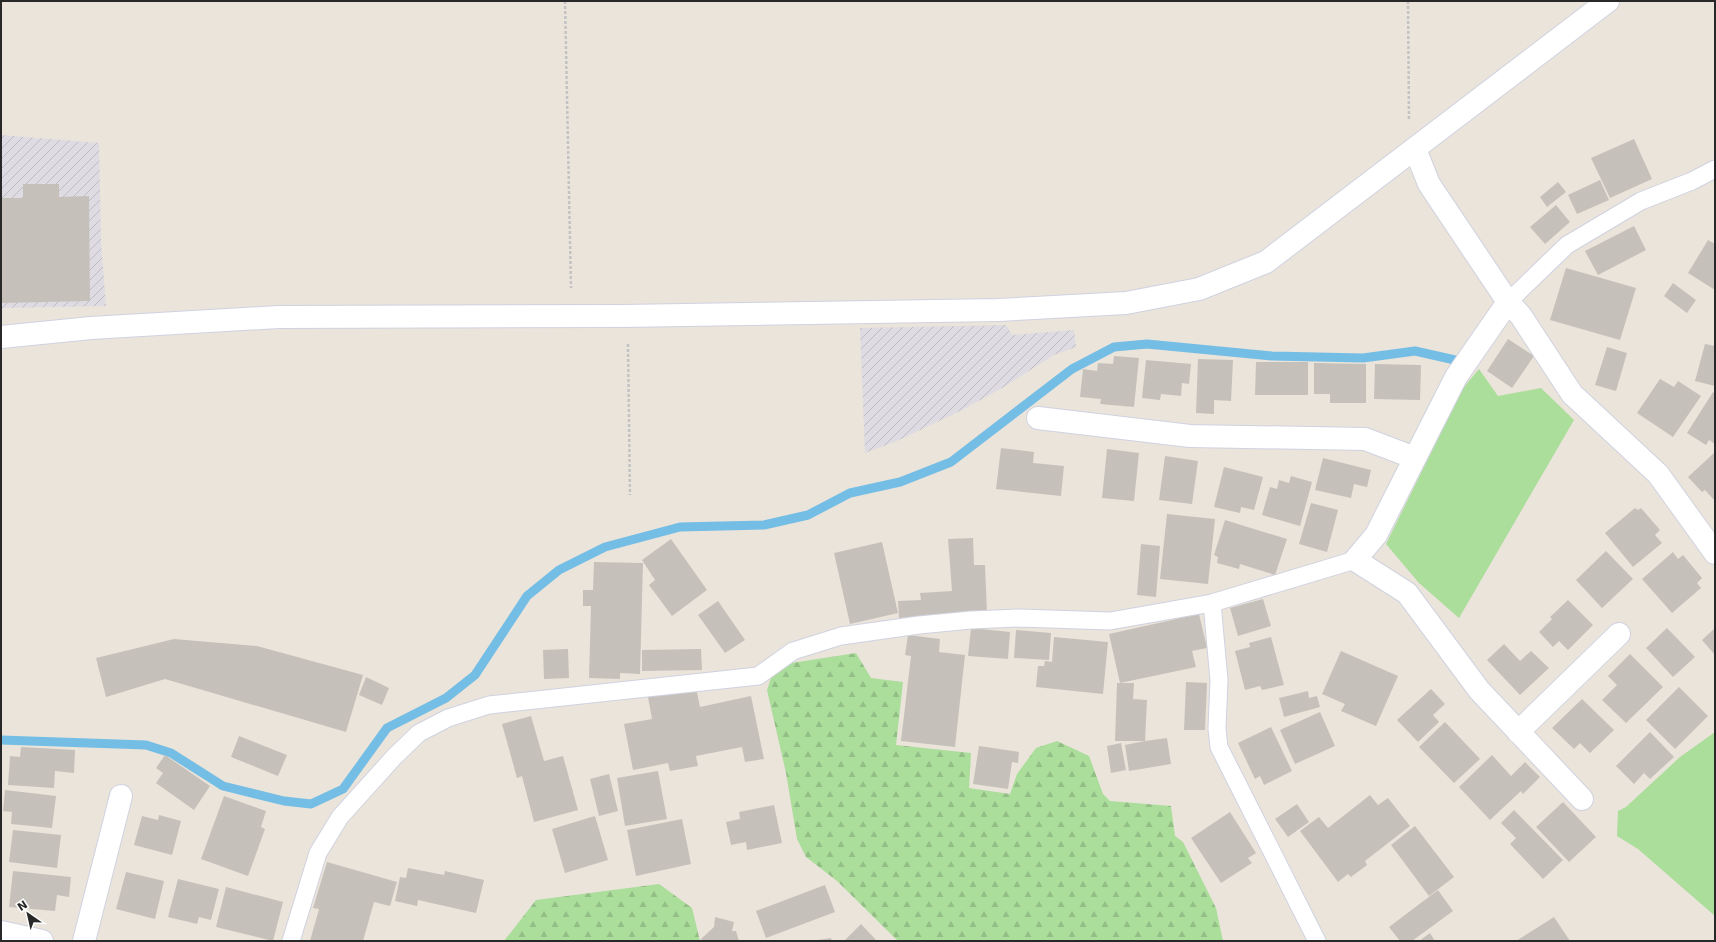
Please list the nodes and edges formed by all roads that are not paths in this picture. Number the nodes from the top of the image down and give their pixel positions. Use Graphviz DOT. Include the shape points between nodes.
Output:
graph roads {
  1 [pos="1608,1"];
  2 [pos="1415,149"];
  3 [pos="1715,169"];
  4 [pos="1508,302"];
  5 [pos="1,338"];
  6 [pos="1038,418"];
  7 [pos="1415,458"];
  8 [pos="1712,543"];
  9 [pos="1355,560"];
  10 [pos="1212,602"];
  11 [pos="1619,634"];
  12 [pos="1518,732"];
  13 [pos="121,796"];
  14 [pos="1582,799"];
  15 [pos="1,932"];
  16 [pos="42,941"];
  17 [pos="84,941"];
  18 [pos="292,941"];
  19 [pos="1318,941"];
  1 -- 2 [label="street"];
  2 -- 4 [label="street" via="1430,184"];
  2 -- 5 [label="street" via="1266,262 1199,289 1126,303 998,310 279,318 91,328"];
  3 -- 4 [label="lane" via="1641,201 1567,245"];
  4 -- 7 [label="street" via="1456,377"];
  4 -- 8 [label="street" via="1521,316 1572,394 1658,474"];
  6 -- 7 [label="street" via="1190,436 1365,439"];
  7 -- 9 [label="street" via="1376,535"];
  9 -- 10 [label="lane"];
  9 -- 12 [label="street" via="1407,593 1479,690"];
  10 -- 18 [label="lane" via="1110,621 1019,618 971,620 841,636 793,651 758,676 489,705 448,718 419,733 340,817 318,853"];
  10 -- 19 [label="lane" via="1219,680 1219,747"];
  11 -- 12 [label="street"];
  12 -- 14 [label="street"];
  13 -- 17 [label="street"];
  15 -- 16 [label="street"];
}
